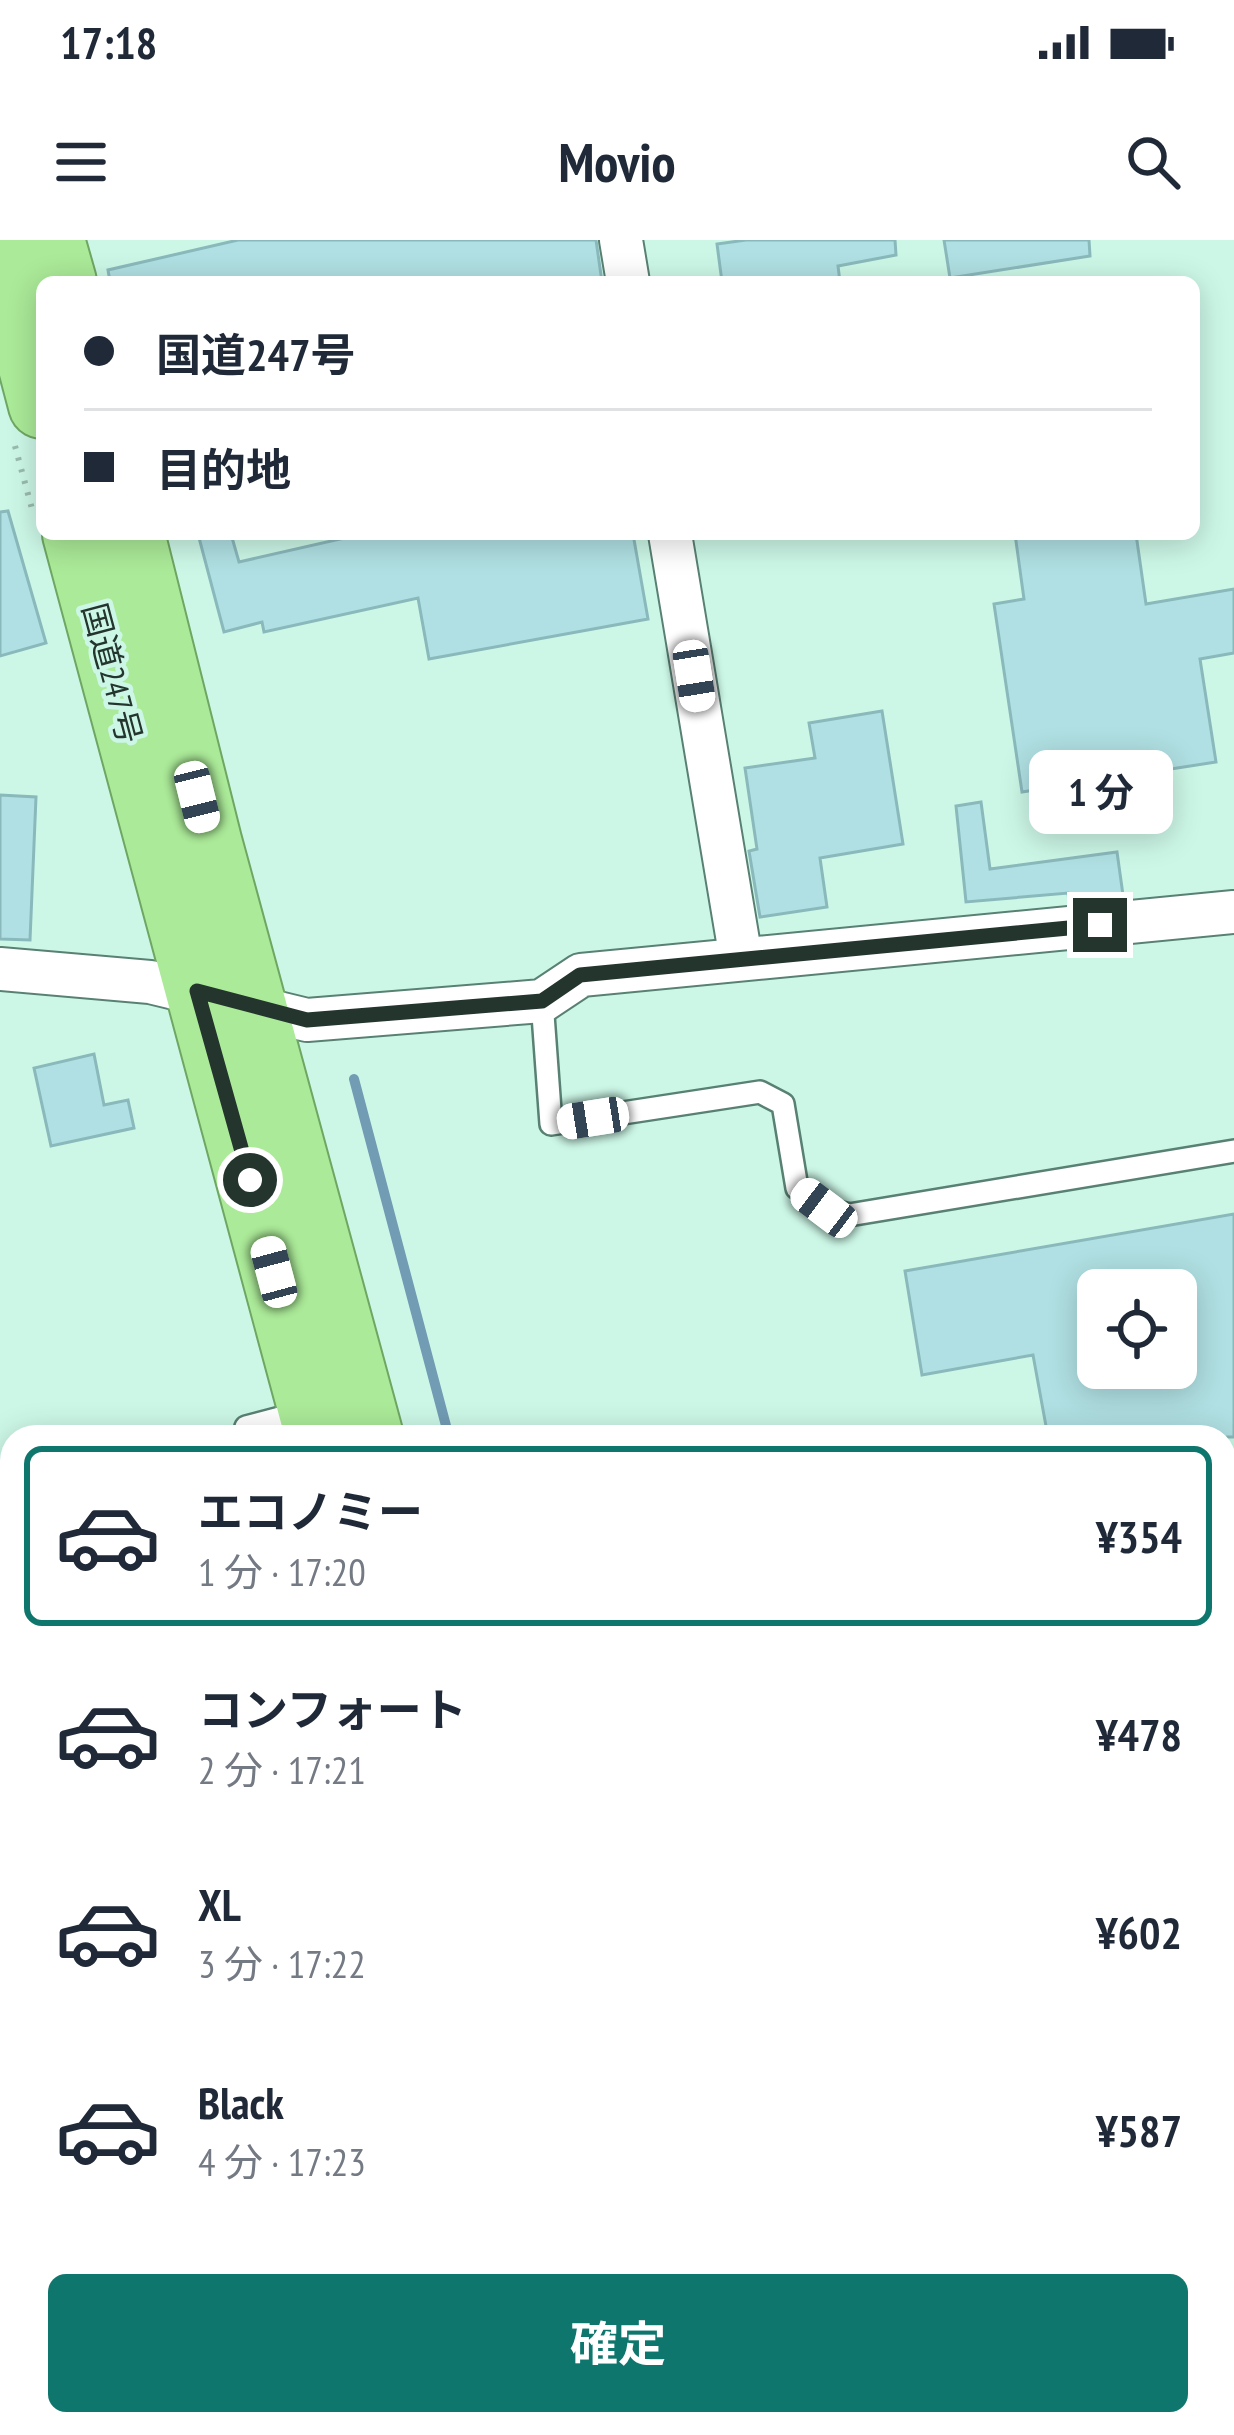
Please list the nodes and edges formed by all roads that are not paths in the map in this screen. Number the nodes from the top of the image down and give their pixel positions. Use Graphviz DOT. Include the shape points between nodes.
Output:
graph roads {
  1 [pos="51,240"];
  2 [pos="621,240"];
  3 [pos="0,246"];
  4 [pos="61,276"];
  5 [pos="627,276"];
  6 [pos="36,382"];
  7 [pos="78,540"];
  8 [pos="132,540"];
  9 [pos="671,540"];
  10 [pos="1234,912"];
  11 [pos="741,959"];
  12 [pos="0,969"];
  13 [pos="226,999"];
  14 [pos="542,1001"];
  15 [pos="1234,1151"];
  16 [pos="315,1423"];
  17 [pos="280,1425"];
  18 [pos="366,1425"];
  1 -- 4 [label="highway"];
  2 -- 5 [label="street"];
  3 -- 6 [label="highway"];
  7 -- 13 [label="highway, 国道247号"];
  8 -- 13 [label="highway, 国道247号"];
  9 -- 11 [label="street"];
  10 -- 11 [label="street"];
  11 -- 14 [label="street" via="580,975"];
  12 -- 13 [label="street"];
  13 -- 14 [label="street" via="307,1020"];
  13 -- 16 [label="highway, 国道247号"];
  13 -- 18 [label="highway, 国道247号"];
  14 -- 15 [label="lane" via="551,1124 760,1092 783,1104 797,1188 849,1215"];
  16 -- 17 [label="lane"];
}
